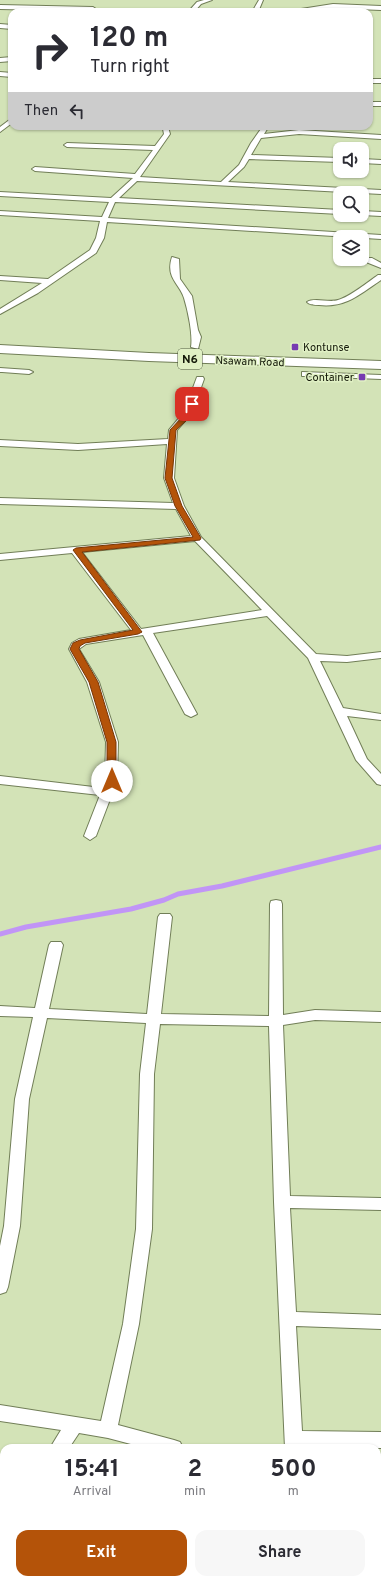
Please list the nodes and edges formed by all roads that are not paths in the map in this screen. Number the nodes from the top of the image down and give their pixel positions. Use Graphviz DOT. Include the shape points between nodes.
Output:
graph roads {
  1 [pos="210,0"];
  2 [pos="256,0"];
  3 [pos="261,0"];
  4 [pos="96,1"];
  5 [pos="0,7"];
  6 [pos="24,8"];
  7 [pos="95,8"];
  8 [pos="194,8"];
  9 [pos="317,8"];
  10 [pos="381,8"];
  11 [pos="8,123"];
  12 [pos="0,130"];
  13 [pos="166,130"];
  14 [pos="264,130"];
  15 [pos="260,136"];
  16 [pos="381,137"];
  17 [pos="67,145"];
  18 [pos="157,148"];
  19 [pos="247,157"];
  20 [pos="333,160"];
  21 [pos="369,161"];
  22 [pos="381,162"];
  23 [pos="35,169"];
  24 [pos="136,178"];
  25 [pos="222,184"];
  26 [pos="381,192"];
  27 [pos="0,194"];
  28 [pos="113,200"];
  29 [pos="333,212"];
  30 [pos="0,213"];
  31 [pos="369,213"];
  32 [pos="381,214"];
  33 [pos="104,220"];
  34 [pos="381,237"];
  35 [pos="175,259"];
  36 [pos="369,260"];
  37 [pos="381,266"];
  38 [pos="381,277"];
  39 [pos="0,278"];
  40 [pos="50,281"];
  41 [pos="311,302"];
  42 [pos="0,312"];
  43 [pos="0,340"];
  44 [pos="195,347"];
  45 [pos="0,349"];
  46 [pos="381,354"];
  47 [pos="381,365"];
  48 [pos="2,370"];
  49 [pos="29,372"];
  50 [pos="305,374"];
  51 [pos="381,377"];
  52 [pos="200,379"];
  53 [pos="173,441"];
  54 [pos="0,443"];
  55 [pos="0,501"];
  56 [pos="179,506"];
  57 [pos="197,538"];
  58 [pos="76,550"];
  59 [pos="0,557"];
  60 [pos="270,612"];
  61 [pos="142,631"];
  62 [pos="381,655"];
  63 [pos="313,657"];
  64 [pos="338,711"];
  65 [pos="191,714"];
  66 [pos="381,717"];
  67 [pos="0,780"];
  68 [pos="381,782"];
  69 [pos="107,792"];
  70 [pos="90,836"];
  71 [pos="276,904"];
  72 [pos="165,917"];
  73 [pos="56,945"];
  74 [pos="0,1011"];
  75 [pos="40,1013"];
  76 [pos="381,1017"];
  77 [pos="154,1018"];
  78 [pos="276,1021"];
  79 [pos="282,1202"];
  80 [pos="381,1204"];
  81 [pos="0,1287"];
  82 [pos="287,1319"];
  83 [pos="381,1322"];
  84 [pos="0,1413"];
  85 [pos="74,1426"];
  86 [pos="108,1430"];
  87 [pos="381,1440"];
  88 [pos="294,1443"];
  89 [pos="62,1444"];
  90 [pos="159,1444"];
  1 -- 8 [label="street" via="199,2"];
  2 -- 3 [label="street"];
  4 -- 7 [label="street"];
  5 -- 6 [label="street"];
  9 -- 10 [label="street"];
  11 -- 12 [label="street"];
  13 -- 18 [label="street" via="167,134"];
  14 -- 15 [label="street"];
  15 -- 16 [label="street" via="299,132"];
  15 -- 19 [label="street"];
  17 -- 18 [label="street"];
  18 -- 24 [label="street"];
  19 -- 20 [label="street"];
  19 -- 25 [label="street" via="242,166"];
  21 -- 22 [label="street"];
  23 -- 24 [label="street"];
  24 -- 25 [label="street"];
  24 -- 28 [label="street"];
  25 -- 26 [label="street"];
  27 -- 28 [label="street"];
  28 -- 29 [label="street"];
  28 -- 33 [label="street"];
  30 -- 33 [label="street"];
  31 -- 32 [label="street"];
  33 -- 34 [label="street"];
  33 -- 40 [label="street" via="100,238 93,251"];
  35 -- 44 [label="street" via="176,278 188,296 197,337"];
  36 -- 37 [label="street"];
  38 -- 41 [label="street" via="342,302"];
  39 -- 40 [label="street"];
  40 -- 42 [label="street"];
  43 -- 44 [label="highway, Nsawam Road / N6"];
  44 -- 46 [label="highway, Nsawam Road / N6"];
  45 -- 47 [label="highway, Nsawam Road / N6"];
  48 -- 49 [label="street"];
  50 -- 51 [label="street"];
  52 -- 53 [label="street" via="188,413 173,430"];
  53 -- 54 [label="street" via="78,447"];
  53 -- 56 [label="street" via="169,478"];
  55 -- 56 [label="street"];
  56 -- 57 [label="street"];
  57 -- 58 [label="street"];
  57 -- 60 [label="street"];
  58 -- 59 [label="street"];
  58 -- 61 [label="street"];
  60 -- 61 [label="street"];
  60 -- 63 [label="street"];
  61 -- 65 [label="street"];
  61 -- 69 [label="street" via="83,641 74,649 93,682 112,742 112,781"];
  62 -- 63 [label="street" via="347,659"];
  63 -- 64 [label="street"];
  64 -- 66 [label="street"];
  64 -- 68 [label="street" via="362,760"];
  67 -- 69 [label="street"];
  69 -- 70 [label="street"];
  71 -- 78 [label="street"];
  72 -- 77 [label="street"];
  73 -- 75 [label="street"];
  74 -- 75 [label="street"];
  75 -- 77 [label="street"];
  75 -- 81 [label="street" via="22,1099 12,1226"];
  76 -- 78 [label="street" via="315,1015"];
  77 -- 78 [label="street"];
  77 -- 86 [label="street" via="147,1074 144,1229 131,1324"];
  78 -- 79 [label="street"];
  79 -- 80 [label="street"];
  79 -- 82 [label="street"];
  82 -- 83 [label="street"];
  82 -- 88 [label="street"];
  84 -- 85 [label="street"];
  85 -- 86 [label="street"];
  85 -- 89 [label="street"];
  86 -- 90 [label="street"];
  87 -- 88 [label="street"];
}
